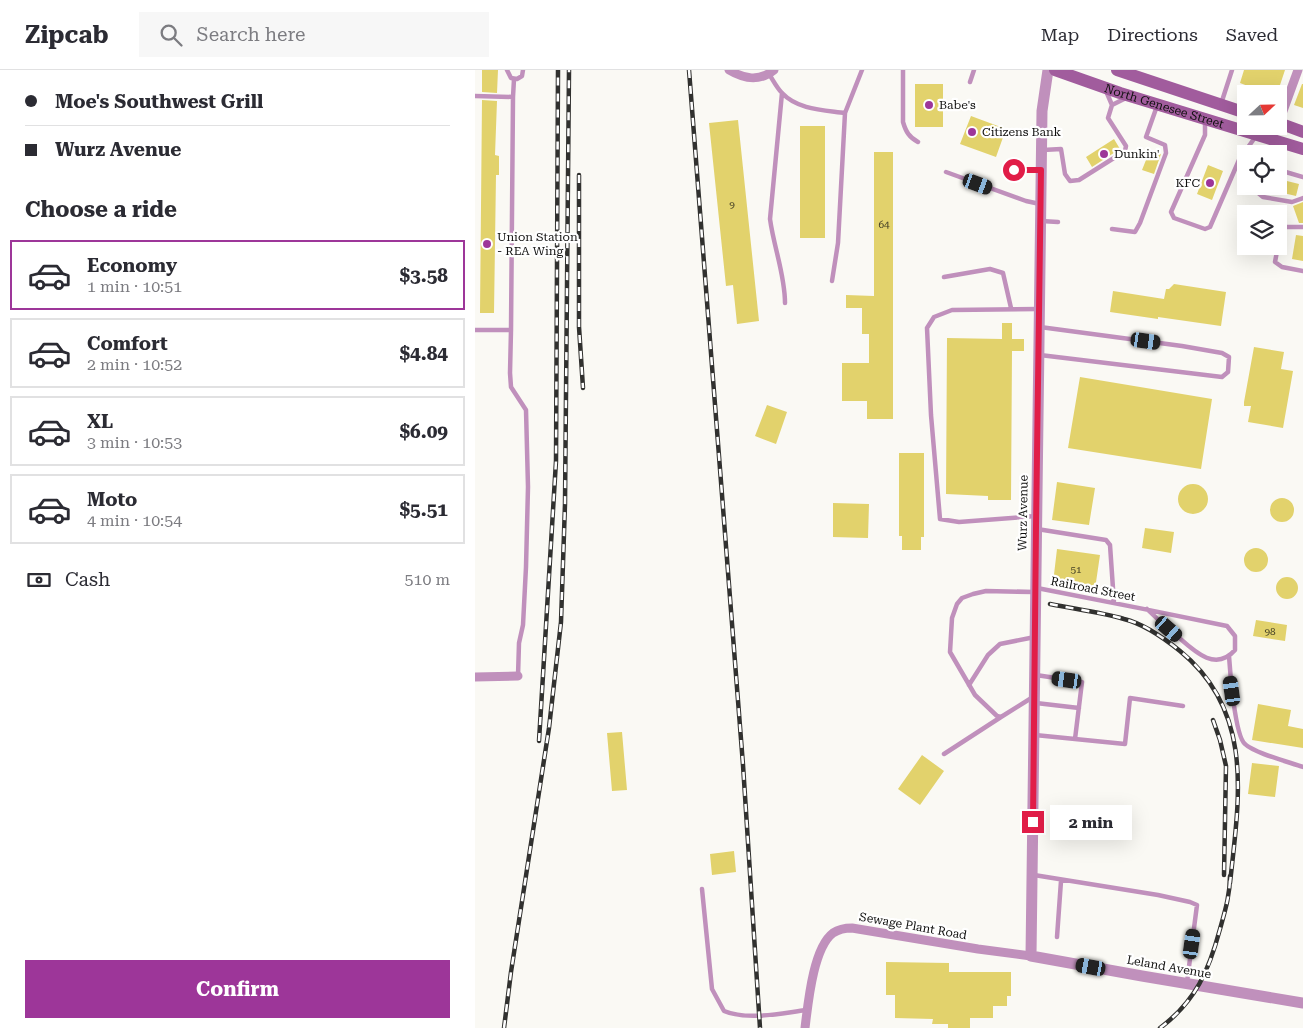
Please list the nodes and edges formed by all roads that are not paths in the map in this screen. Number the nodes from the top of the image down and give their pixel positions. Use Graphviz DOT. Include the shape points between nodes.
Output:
graph roads {
  1 [pos="507,70"];
  2 [pos="523,70"];
  3 [pos="729,70"];
  4 [pos="862,70"];
  5 [pos="903,70"];
  6 [pos="973,70"];
  7 [pos="1048,70"];
  8 [pos="1055,70"];
  9 [pos="1117,70"];
  10 [pos="1233,70"];
  11 [pos="1297,70"];
  12 [pos="771,72"];
  13 [pos="514,79"];
  14 [pos="970,82"];
  15 [pos="1104,87"];
  16 [pos="781,93"];
  17 [pos="475,96"];
  18 [pos="1131,96"];
  19 [pos="513,97"];
  20 [pos="1287,98"];
  21 [pos="1157,104"];
  22 [pos="1221,105"];
  23 [pos="1112,106"];
  24 [pos="1237,110"];
  25 [pos="845,113"];
  26 [pos="1205,119"];
  27 [pos="1287,127"];
  28 [pos="1237,129"];
  29 [pos="1303,132"];
  30 [pos="1257,135"];
  31 [pos="1274,135"];
  32 [pos="1272,140"];
  33 [pos="918,142"];
  34 [pos="1271,145"];
  35 [pos="1303,149"];
  36 [pos="1041,150"];
  37 [pos="1014,170"];
  38 [pos="1041,170"];
  39 [pos="946,172"];
  40 [pos="1287,172"];
  41 [pos="1303,177"];
  42 [pos="1261,195"];
  43 [pos="1303,198"];
  44 [pos="1041,204"];
  45 [pos="1041,221"];
  46 [pos="1058,222"];
  47 [pos="1287,227"];
  48 [pos="1303,227"];
  49 [pos="1112,229"];
  50 [pos="1276,255"];
  51 [pos="1303,271"];
  52 [pos="944,277"];
  53 [pos="832,281"];
  54 [pos="785,303"];
  55 [pos="1011,308"];
  56 [pos="1040,309"];
  57 [pos="1039,327"];
  58 [pos="475,330"];
  59 [pos="511,330"];
  60 [pos="1039,355"];
  61 [pos="1036,516"];
  62 [pos="1036,529"];
  63 [pos="1036,590"];
  64 [pos="1114,603"];
  65 [pos="1147,609"];
  66 [pos="1036,637"];
  67 [pos="1229,656"];
  68 [pos="1036,675"];
  69 [pos="518,676"];
  70 [pos="475,677"];
  71 [pos="969,684"];
  72 [pos="1035,699"];
  73 [pos="1183,706"];
  74 [pos="1079,708"];
  75 [pos="1001,716"];
  76 [pos="1035,735"];
  77 [pos="1075,739"];
  78 [pos="944,754"];
  79 [pos="1303,767"];
  80 [pos="1033,875"];
  81 [pos="1061,881"];
  82 [pos="703,889"];
  83 [pos="1057,937"];
  84 [pos="1031,956"];
  85 [pos="1186,984"];
  86 [pos="1303,1003"];
  87 [pos="807,1010"];
  88 [pos="805,1028"];
  1 -- 13 [label="lane"];
  2 -- 13 [label="lane" via="520,78"];
  3 -- 12 [label="street" via="754,79"];
  4 -- 25 [label="lane"];
  5 -- 33 [label="lane" via="903,122 905,130"];
  6 -- 14 [label="lane"];
  7 -- 36 [label="street, Wurz Avenue"];
  8 -- 15 [label="main road, North Genesee Street"];
  9 -- 22 [label="main road, North Genesee Street"];
  10 -- 22 [label="lane"];
  11 -- 20 [label="street"];
  12 -- 16 [label="lane"];
  13 -- 19 [label="lane"];
  15 -- 18 [label="main road, North Genesee Street"];
  15 -- 23 [label="lane"];
  16 -- 25 [label="lane" via="794,103"];
  16 -- 54 [label="lane" via="770,220 783,274"];
  17 -- 19 [label="lane"];
  18 -- 21 [label="main road, North Genesee Street"];
  18 -- 23 [label="lane"];
  19 -- 59 [label="lane"];
  21 -- 26 [label="main road, North Genesee Street"];
  21 -- 49 [label="lane" via="1146,137 1165,145 1167,153 1135,232"];
  22 -- 24 [label="main road, North Genesee Street"];
  23 -- 36 [label="lane" via="1109,118 1126,146 1125,151 1079,180 1070,180 1065,174 1061,149"];
  25 -- 53 [label="lane" via="838,243"];
  26 -- 28 [label="main road, North Genesee Street"];
  26 -- 30 [label="lane" via="1205,135 1171,212 1177,220 1205,229 1210,227 1239,160"];
  27 -- 29 [label="main road"];
  30 -- 32 [label="main road, North Genesee Street"];
  31 -- 32 [label="street"];
  32 -- 34 [label="lane"];
  32 -- 35 [label="main road, North Genesee Street"];
  36 -- 38 [label="street, Wurz Avenue"];
  37 -- 38 [label="lane"];
  38 -- 44 [label="street, Wurz Avenue"];
  39 -- 44 [label="lane"];
  40 -- 41 [label="lane"];
  42 -- 43 [label="lane" via="1292,202"];
  44 -- 45 [label="street, Wurz Avenue"];
  45 -- 46 [label="lane"];
  45 -- 56 [label="street, Wurz Avenue"];
  47 -- 48 [label="lane"];
  50 -- 51 [label="lane" via="1275,262 1282,267"];
  52 -- 55 [label="lane" via="990,269 1003,273"];
  55 -- 56 [label="lane"];
  55 -- 61 [label="lane" via="952,310 934,317 927,328 940,520 959,522"];
  56 -- 57 [label="street, Wurz Avenue"];
  57 -- 60 [label="street, Wurz Avenue"];
  57 -- 60 [label="lane" via="1222,353 1229,357 1227,372 1222,377"];
  58 -- 59 [label="lane"];
  59 -- 69 [label="lane" via="509,373 511,387 526,410 528,468 527,567"];
  60 -- 61 [label="street, Wurz Avenue"];
  61 -- 62 [label="street, Wurz Avenue"];
  62 -- 63 [label="street, Wurz Avenue"];
  62 -- 64 [label="lane" via="1106,540"];
  63 -- 64 [label="lane, Railroad Street"];
  63 -- 66 [label="street, Wurz Avenue"];
  63 -- 71 [label="lane, Railroad Street" via="986,591 962,598 957,604 950,633 950,652"];
  64 -- 65 [label="lane, Railroad Street"];
  65 -- 67 [label="lane, Railroad Street" via="1197,654 1219,660"];
  65 -- 67 [label="lane, Railroad Street" via="1227,626 1235,636 1235,650"];
  66 -- 68 [label="street, Wurz Avenue"];
  66 -- 71 [label="lane" via="1000,644 988,655"];
  67 -- 79 [label="lane" via="1231,686 1242,741 1250,748"];
  68 -- 72 [label="street, Wurz Avenue"];
  68 -- 74 [label="lane" via="1082,682"];
  69 -- 70 [label="street"];
  71 -- 75 [label="lane" via="975,694 997,716"];
  72 -- 74 [label="lane"];
  72 -- 75 [label="lane"];
  72 -- 76 [label="street, Wurz Avenue"];
  73 -- 77 [label="lane" via="1130,698 1125,744"];
  74 -- 77 [label="lane"];
  75 -- 78 [label="lane"];
  76 -- 77 [label="lane"];
  76 -- 80 [label="street, Wurz Avenue"];
  80 -- 81 [label="lane"];
  80 -- 84 [label="street, Wurz Avenue"];
  81 -- 83 [label="lane"];
  81 -- 85 [label="lane" via="1158,895 1197,905"];
  82 -- 87 [label="lane" via="712,990 724,1011 736,1016"];
  84 -- 85 [label="street, Leland Avenue"];
  84 -- 87 [label="street, Sewage Plant Road" via="852,928 841,929 833,933 821,951"];
  85 -- 86 [label="street, Leland Avenue"];
  87 -- 88 [label="street, Sewage Plant Road"];
}
